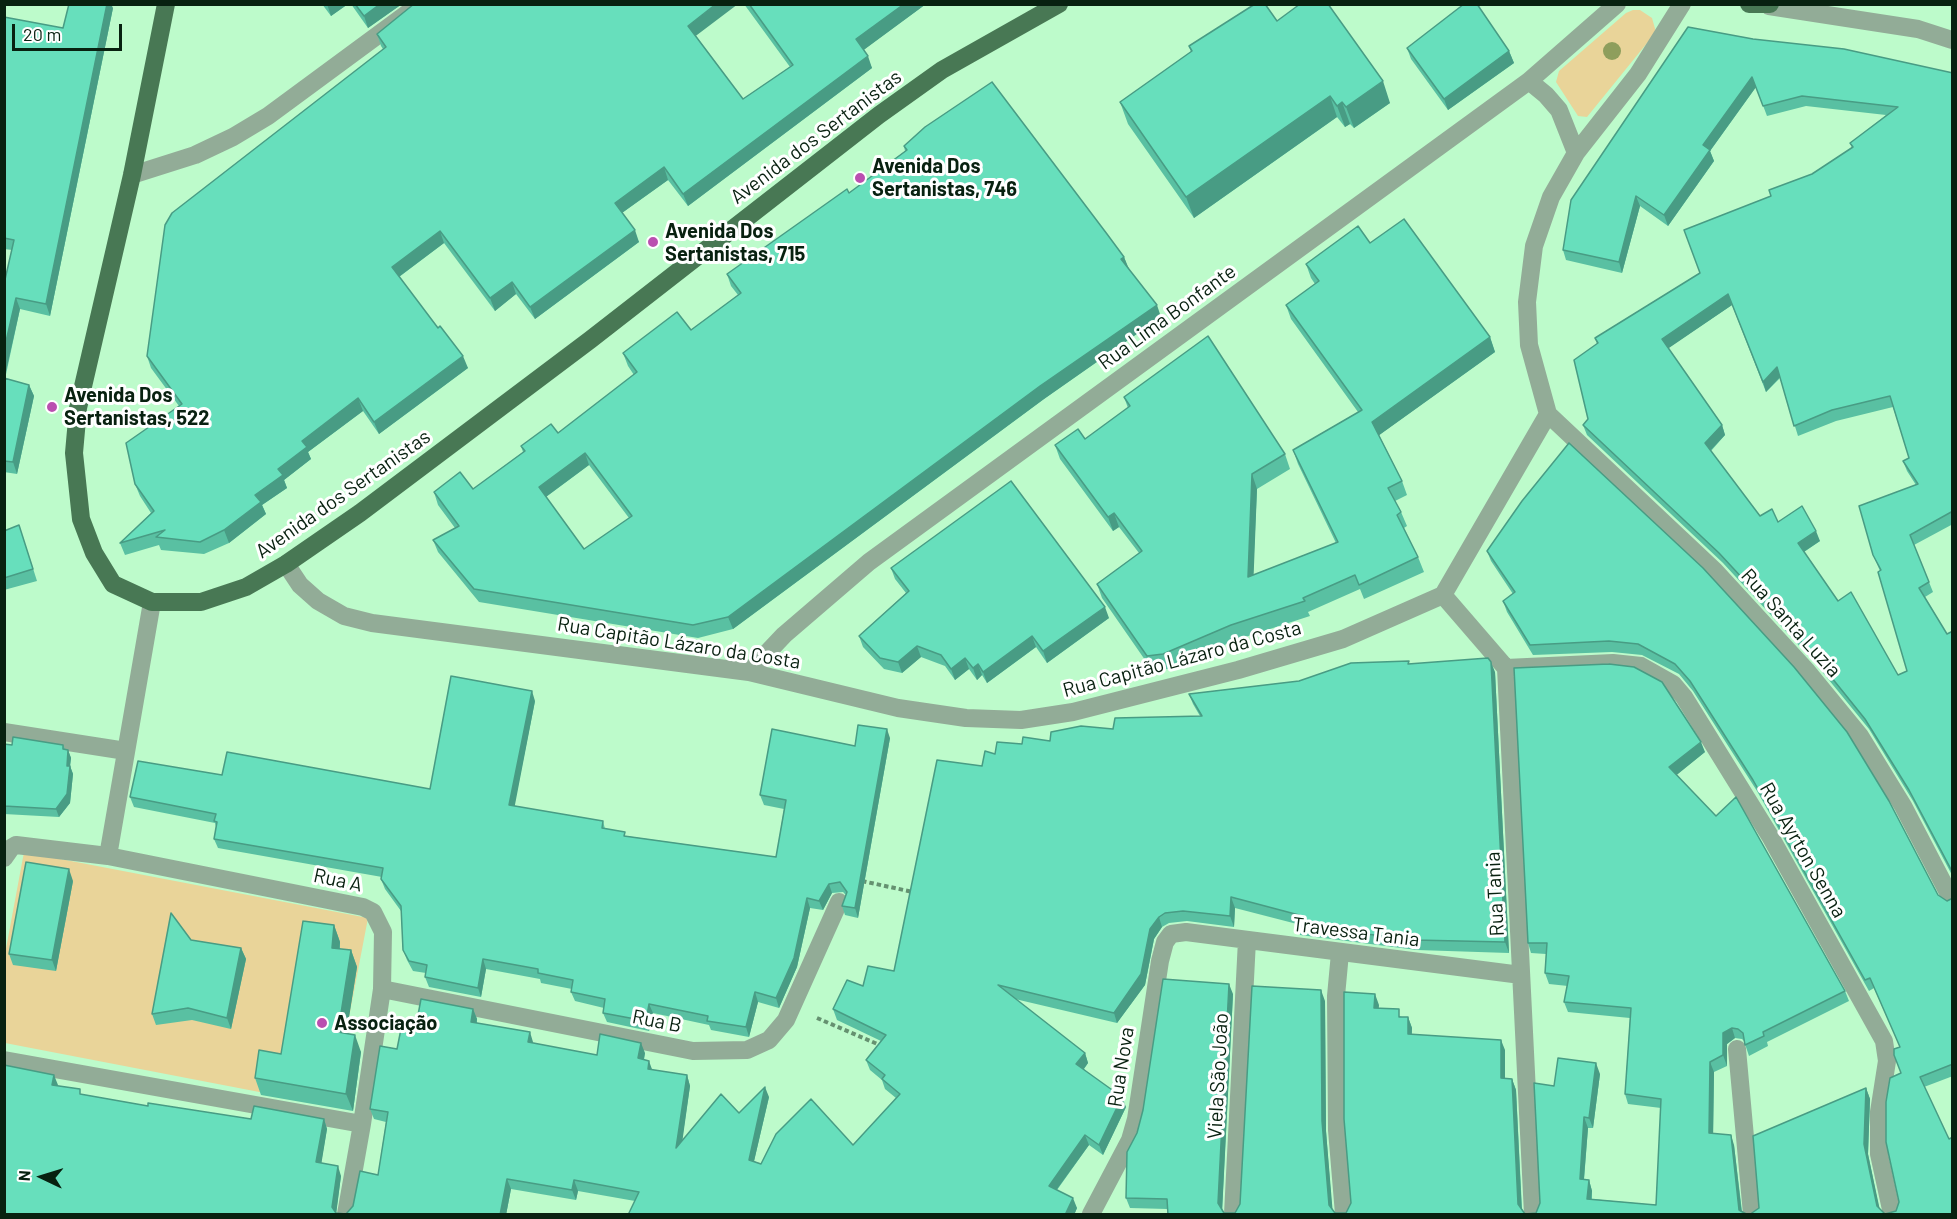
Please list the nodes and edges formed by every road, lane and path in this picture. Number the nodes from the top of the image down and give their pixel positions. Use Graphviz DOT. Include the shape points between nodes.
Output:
graph roads {
  1 [pos="166,4"];
  2 [pos="420,4"];
  3 [pos="1059,4"];
  4 [pos="1617,4"];
  5 [pos="1682,4"];
  6 [pos="1749,4"];
  7 [pos="1769,5"];
  8 [pos="1953,40"];
  9 [pos="1529,81"];
  10 [pos="1576,153"];
  11 [pos="132,175"];
  12 [pos="1548,414"];
  13 [pos="286,564"];
  14 [pos="1443,596"];
  15 [pos="153,602"];
  16 [pos="1506,668"];
  17 [pos="749,672"];
  18 [pos="4,732"];
  19 [pos="126,751"];
  20 [pos="108,856"];
  21 [pos="4,858"];
  22 [pos="915,892"];
  23 [pos="1953,900"];
  24 [pos="839,902"];
  25 [pos="1186,932"];
  26 [pos="1247,940"];
  27 [pos="1340,953"];
  28 [pos="1521,975"];
  29 [pos="382,989"];
  30 [pos="792,1008"];
  31 [pos="885,1048"];
  32 [pos="1737,1049"];
  33 [pos="4,1059"];
  34 [pos="362,1124"];
  35 [pos="346,1215"];
  36 [pos="1091,1215"];
  37 [pos="1233,1215"];
  38 [pos="1344,1215"];
  39 [pos="1533,1215"];
  40 [pos="1752,1215"];
  41 [pos="1892,1215"];
  1 -- 11 [label="main road, Avenida dos Sertanistas"];
  2 -- 11 [label="street" via="268,116 233,137 195,155"];
  3 -- 13 [label="main road, Avenida dos Sertanistas" via="942,70 581,348"];
  4 -- 9 [label="street, Rua Lima Bonfante"];
  5 -- 10 [label="street" via="1638,74"];
  6 -- 7 [label="main road"];
  7 -- 8 [label="street" via="1918,29"];
  9 -- 10 [label="street" via="1559,110"];
  9 -- 17 [label="street, Rua Lima Bonfante" via="869,562 784,634"];
  10 -- 12 [label="street" via="1551,197 1534,246 1527,302 1529,345"];
  11 -- 15 [label="main road, Avenida dos Sertanistas" via="78,408 74,453 81,519 94,553 113,584"];
  12 -- 14 [label="street"];
  12 -- 23 [label="street, Rua Santa Luzia" via="1715,571 1860,736"];
  13 -- 15 [label="main road, Avenida dos Sertanistas" via="246,587 201,602"];
  13 -- 17 [label="street, Rua Capitão Lázaro da Costa" via="300,585 318,601 344,616 372,623"];
  14 -- 16 [label="street"];
  14 -- 17 [label="street, Rua Capitão Lázaro da Costa" via="1343,639 1084,709 1021,720 966,718 898,708"];
  15 -- 19 [label="street"];
  16 -- 28 [label="street, Rua Tania"];
  16 -- 41 [label="street, Rua Ayrton Senna" via="1613,663 1641,666 1664,678 1684,698 1770,836 1884,1041 1887,1061 1879,1112 1879,1154"];
  18 -- 19 [label="street"];
  19 -- 20 [label="street"];
  20 -- 21 [label="street, Rua A" via="24,845 10,848"];
  20 -- 29 [label="street, Rua A" via="363,907 373,912 383,932"];
  22 -- 24 [label="path" via="847,878"];
  24 -- 30 [label="street, Rua B"];
  25 -- 26 [label="street, Travessa Tania"];
  25 -- 36 [label="street, Rua Nova" via="1171,934 1165,942 1136,1119 1123,1156"];
  26 -- 27 [label="street, Travessa Tania"];
  26 -- 37 [label="street, Viela São João"];
  27 -- 28 [label="street, Travessa Tania"];
  27 -- 38 [label="street" via="1336,996 1337,1130"];
  28 -- 39 [label="street, Rua Tania"];
  29 -- 30 [label="street, Rua B" via="711,1052 747,1050 769,1040"];
  29 -- 34 [label="street, Rua A"];
  30 -- 31 [label="path"];
  32 -- 40 [label="street"];
  33 -- 34 [label="street"];
  34 -- 35 [label="street, Rua A"];
}
